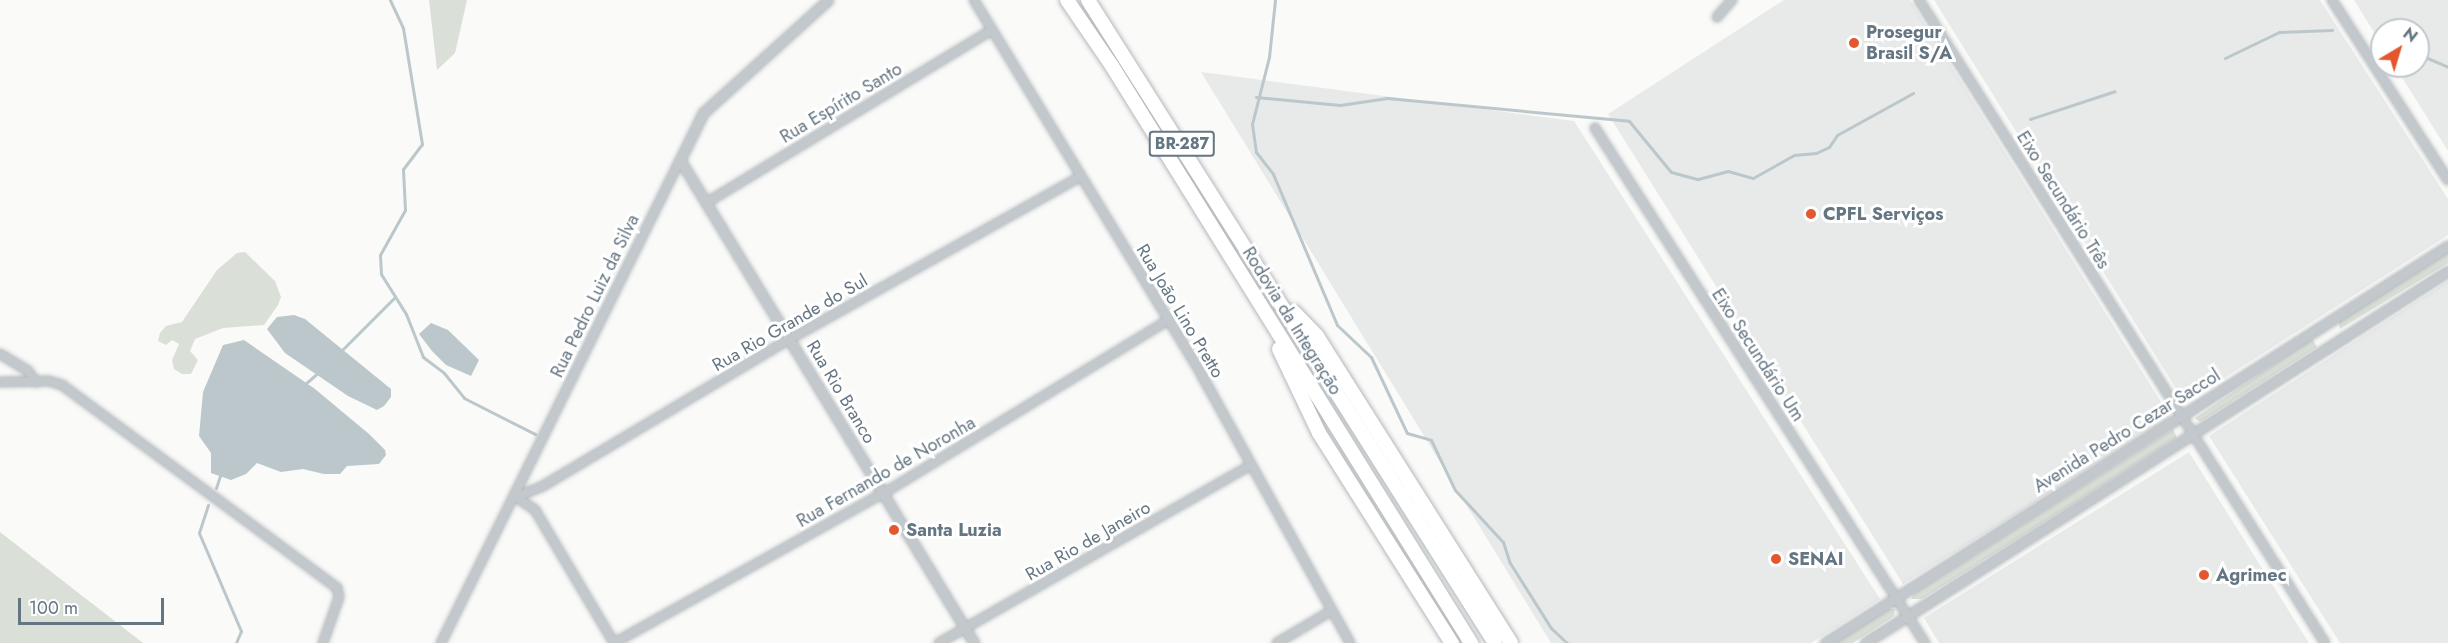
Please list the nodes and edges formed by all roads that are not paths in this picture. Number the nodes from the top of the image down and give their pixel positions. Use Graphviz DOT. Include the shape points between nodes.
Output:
graph roads {
  1 [pos="828,0"];
  2 [pos="974,0"];
  3 [pos="1067,0"];
  4 [pos="1088,0"];
  5 [pos="1732,0"];
  6 [pos="1919,0"];
  7 [pos="2332,0"];
  8 [pos="1717,17"];
  9 [pos="992,30"];
  10 [pos="1595,128"];
  11 [pos="680,160"];
  12 [pos="1080,177"];
  13 [pos="2448,180"];
  14 [pos="706,203"];
  15 [pos="2448,246"];
  16 [pos="2448,271"];
  17 [pos="1273,289"];
  18 [pos="1258,300"];
  19 [pos="1168,320"];
  20 [pos="789,339"];
  21 [pos="0,354"];
  22 [pos="0,382"];
  23 [pos="36,382"];
  24 [pos="2181,416"];
  25 [pos="2192,434"];
  26 [pos="1251,465"];
  27 [pos="884,493"];
  28 [pos="516,497"];
  29 [pos="1896,598"];
  30 [pos="1331,611"];
  31 [pos="1907,616"];
  32 [pos="964,628"];
  33 [pos="322,643"];
  34 [pos="441,643"];
  35 [pos="614,643"];
  36 [pos="939,643"];
  37 [pos="974,643"];
  38 [pos="1277,643"];
  39 [pos="1350,643"];
  40 [pos="1452,643"];
  41 [pos="1471,643"];
  42 [pos="1495,643"];
  43 [pos="1512,643"];
  44 [pos="1825,643"];
  45 [pos="1865,643"];
  46 [pos="1925,643"];
  47 [pos="2325,643"];
  1 -- 11 [label="street, Rua Pedro Luiz da Silva" via="703,113"];
  2 -- 9 [label="street, Rua João Lino Pretto"];
  3 -- 18 [label="highway, Rodovia da Integração / BR-287"];
  4 -- 17 [label="highway, Rodovia da Integração / BR-287"];
  5 -- 8 [label="street"];
  6 -- 24 [label="street, Eixo Secundário Três"];
  7 -- 13 [label="street"];
  9 -- 12 [label="street, Rua João Lino Pretto"];
  9 -- 14 [label="street, Rua Espírito Santo"];
  10 -- 29 [label="street, Eixo Secundário Um"];
  11 -- 14 [label="street, Rua Rio Branco"];
  11 -- 28 [label="street, Rua Pedro Luiz da Silva"];
  12 -- 19 [label="street, Rua João Lino Pretto"];
  12 -- 20 [label="street, Rua Rio Grande do Sul"];
  14 -- 20 [label="street, Rua Rio Branco"];
  15 -- 24 [label="street, Avenida Pedro Cezar Saccol"];
  16 -- 25 [label="street, Avenida Pedro Cezar Saccol"];
  17 -- 42 [label="highway, Rodovia da Integração / BR-287"];
  17 -- 43 [label="highway, BR-287" via="1317,336"];
  18 -- 40 [label="highway, BR-287" via="1319,433"];
  18 -- 41 [label="highway, Rodovia da Integração / BR-287"];
  19 -- 26 [label="street, Rua João Lino Pretto"];
  19 -- 27 [label="street, Rua Fernando de Noronha"];
  20 -- 27 [label="street, Rua Rio Branco"];
  20 -- 28 [label="street, Rua Rio Grande do Sul" via="543,486"];
  21 -- 23 [label="street" via="28,371"];
  22 -- 23 [label="street"];
  23 -- 33 [label="street" via="62,385 337,588 339,597"];
  24 -- 25 [label="street, Eixo Secundário Três"];
  24 -- 29 [label="street, Avenida Pedro Cezar Saccol"];
  25 -- 31 [label="street, Avenida Pedro Cezar Saccol"];
  25 -- 47 [label="street, Eixo Secundário Três"];
  26 -- 30 [label="street, Rua João Lino Pretto"];
  26 -- 32 [label="street, Rua Rio de Janeiro"];
  27 -- 32 [label="street, Rua Rio Branco"];
  27 -- 35 [label="street, Rua Fernando de Noronha"];
  28 -- 34 [label="street, Rua Pedro Luiz da Silva"];
  28 -- 35 [label="street" via="535,510"];
  29 -- 31 [label="street, Eixo Secundário Um"];
  29 -- 44 [label="street, Avenida Pedro Cezar Saccol"];
  30 -- 38 [label="street"];
  30 -- 39 [label="street, Rua João Lino Pretto"];
  31 -- 45 [label="street, Avenida Pedro Cezar Saccol"];
  31 -- 46 [label="street, Eixo Secundário Um"];
  32 -- 36 [label="street, Rua Rio de Janeiro"];
  32 -- 37 [label="street, Rua Rio Branco"];
}
